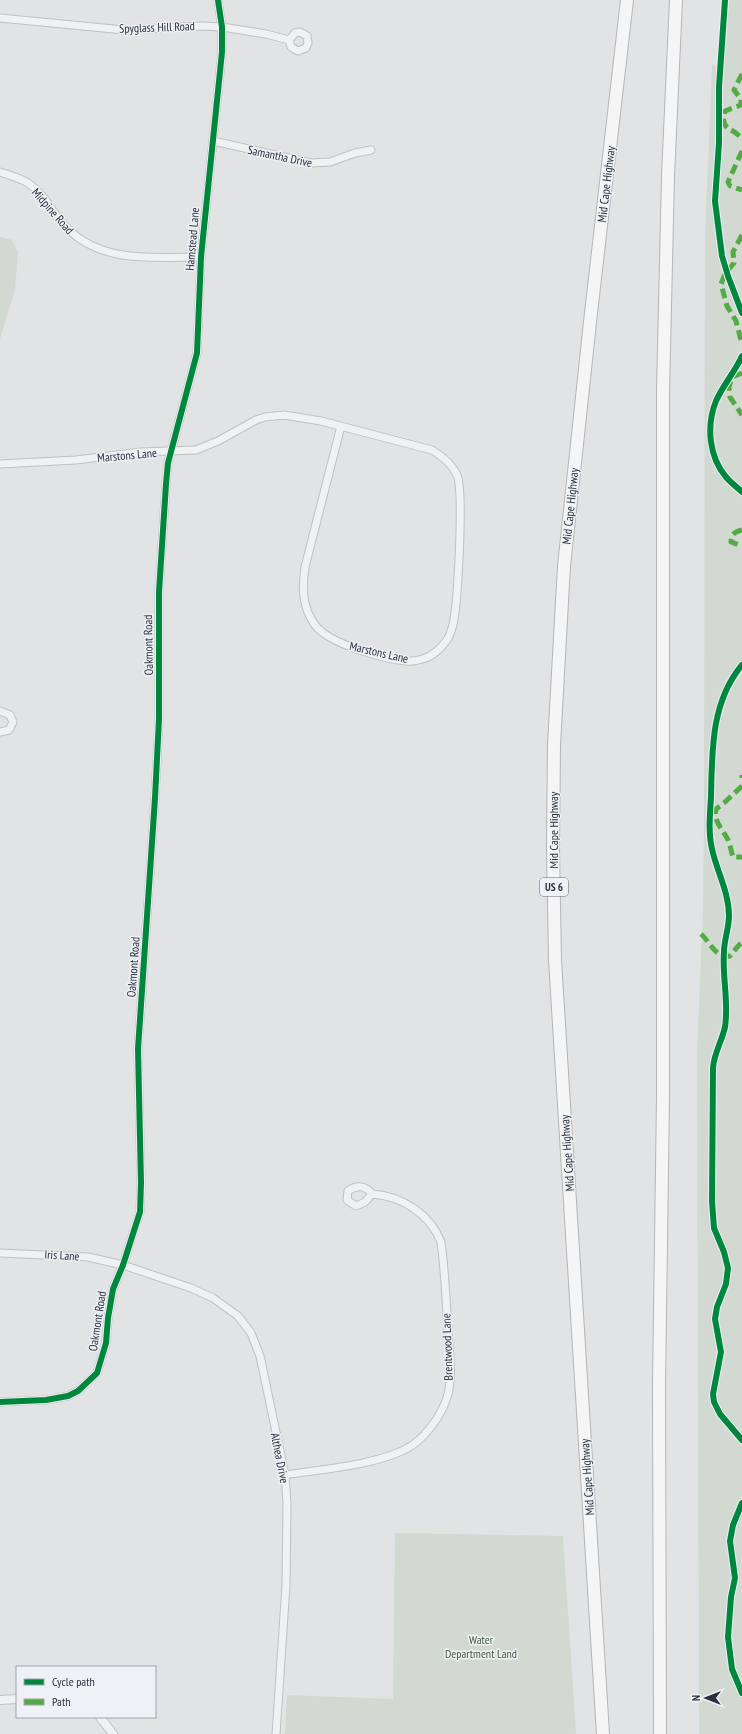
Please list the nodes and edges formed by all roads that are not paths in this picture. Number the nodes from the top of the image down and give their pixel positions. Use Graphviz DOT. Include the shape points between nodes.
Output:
graph roads {
  1 [pos="218,0"];
  2 [pos="627,0"];
  3 [pos="676,0"];
  4 [pos="0,18"];
  5 [pos="222,27"];
  6 [pos="289,40"];
  7 [pos="213,141"];
  8 [pos="371,150"];
  9 [pos="0,172"];
  10 [pos="201,257"];
  11 [pos="341,426"];
  12 [pos="171,451"];
  13 [pos="0,464"];
  14 [pos="0,711"];
  15 [pos="0,732"];
  16 [pos="372,1194"];
  17 [pos="0,1253"];
  18 [pos="123,1265"];
  19 [pos="0,1402"];
  20 [pos="285,1475"];
  21 [pos="16,1699"];
  22 [pos="0,1700"];
  23 [pos="101,1718"];
  24 [pos="113,1734"];
  25 [pos="276,1734"];
  26 [pos="603,1734"];
  27 [pos="660,1734"];
  1 -- 5 [label="street, Hamstead Lane"];
  2 -- 26 [label="highway, Mid Cape Highway / US 6" via="564,566 555,707 553,805 555,960"];
  3 -- 27 [label="highway" via="668,183 662,559"];
  4 -- 5 [label="street, Spyglass Hill Road" via="124,30"];
  5 -- 6 [label="street, Spyglass Hill Road"];
  5 -- 7 [label="street, Hamstead Lane"];
  7 -- 8 [label="street, Samantha Drive" via="311,163 330,162 357,152"];
  7 -- 10 [label="street, Hamstead Lane"];
  9 -- 10 [label="street, Midpine Road" via="27,182 37,190 67,228 95,248 134,257"];
  10 -- 12 [label="street, Hamstead Lane" via="197,353"];
  11 -- 11 [label="street, Marstons Lane" via="432,450 441,456 458,476 460,514 455,617 452,630 445,642 429,657 406,661 339,643 316,626 307,611 303,590 305,568"];
  11 -- 12 [label="street, Marstons Lane" via="297,416 265,417 196,450"];
  12 -- 13 [label="street, Marstons Lane"];
  12 -- 18 [label="street, Oakmont Road" via="166,484 159,586 159,719 138,1049 141,1198 138,1221"];
  14 -- 15 [label="street" via="10,715 13,722 9,730"];
  16 -- 20 [label="street, Brentwood Lane" via="401,1200 416,1209 432,1226 441,1242 449,1355 448,1392 445,1404 441,1414 421,1438 404,1450 362,1463"];
  17 -- 18 [label="street, Iris Lane" via="88,1257"];
  18 -- 19 [label="street, Oakmont Road" via="113,1289 102,1361 97,1373 89,1382 78,1391 59,1398"];
  18 -- 20 [label="street, Althea Drive" via="203,1292 232,1310 246,1324 260,1356"];
  20 -- 25 [label="street, Althea Drive" via="286,1585"];
  21 -- 22 [label="street"];
  23 -- 24 [label="street"];
}
